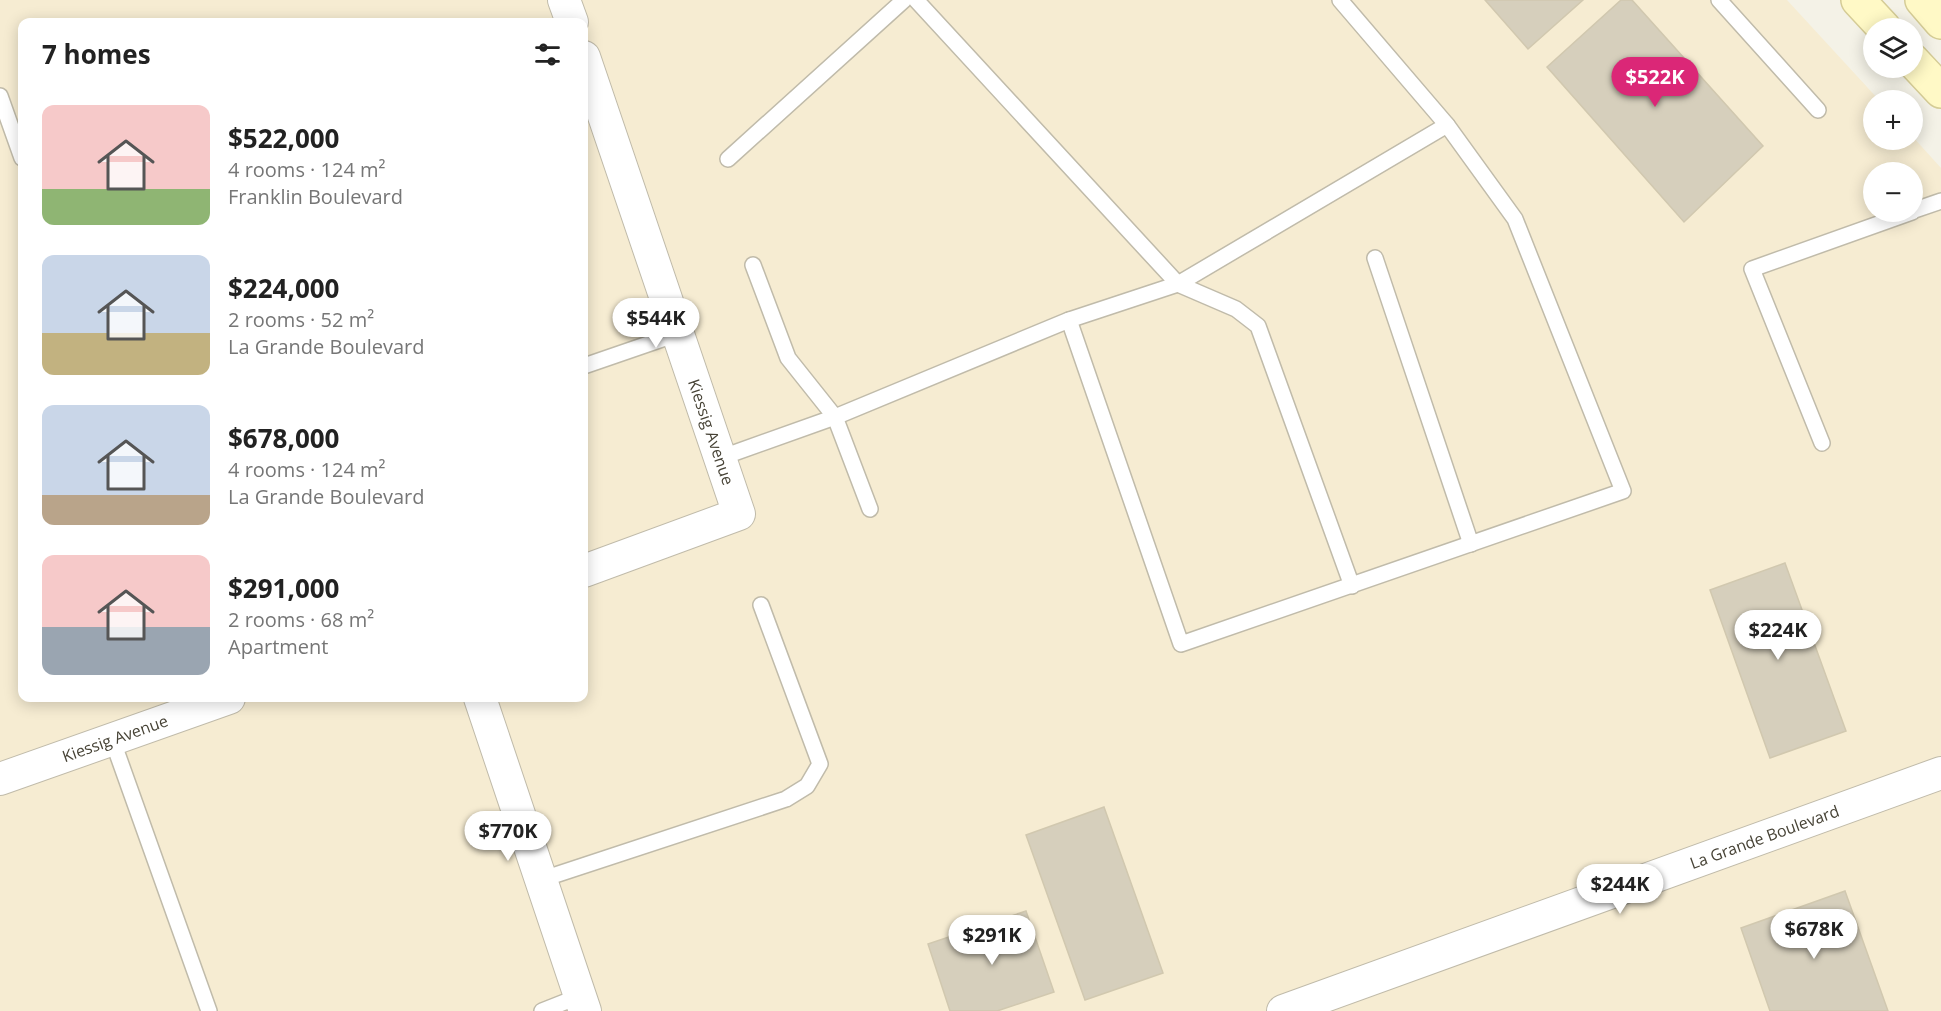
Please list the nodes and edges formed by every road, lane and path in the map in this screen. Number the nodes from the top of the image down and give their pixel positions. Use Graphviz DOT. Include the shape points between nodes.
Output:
graph roads {
  1 [pos="564,0"];
  2 [pos="904,0"];
  3 [pos="916,0"];
  4 [pos="1340,0"];
  5 [pos="1719,0"];
  6 [pos="1858,0"];
  7 [pos="1922,0"];
  8 [pos="571,18"];
  9 [pos="1875,18"];
  10 [pos="1941,22"];
  11 [pos="1923,72"];
  12 [pos="588,79"];
  13 [pos="1941,92"];
  14 [pos="0,96"];
  15 [pos="1818,110"];
  16 [pos="1447,125"];
  17 [pos="18,147"];
  18 [pos="728,159"];
  19 [pos="1939,206"];
  20 [pos="1923,209"];
  21 [pos="1882,222"];
  22 [pos="1375,258"];
  23 [pos="753,265"];
  24 [pos="1178,284"];
  25 [pos="1069,320"];
  26 [pos="677,334"];
  27 [pos="588,365"];
  28 [pos="835,417"];
  29 [pos="1822,443"];
  30 [pos="720,458"];
  31 [pos="870,509"];
  32 [pos="1471,544"];
  33 [pos="588,570"];
  34 [pos="1352,586"];
  35 [pos="762,605"];
  36 [pos="218,702"];
  37 [pos="481,702"];
  38 [pos="112,739"];
  39 [pos="1941,773"];
  40 [pos="0,779"];
  41 [pos="540,880"];
  42 [pos="583,1004"];
  43 [pos="209,1011"];
  44 [pos="542,1011"];
  45 [pos="1283,1011"];
  1 -- 8 [label="street"];
  2 -- 18 [label="lane"];
  3 -- 24 [label="lane"];
  4 -- 16 [label="lane"];
  5 -- 15 [label="lane"];
  6 -- 9 [label="main road"];
  7 -- 10 [label="main road"];
  11 -- 13 [label="main road"];
  12 -- 26 [label="street, Kiessig Avenue"];
  14 -- 17 [label="lane"];
  16 -- 24 [label="lane"];
  16 -- 32 [label="lane" via="1515,219 1623,491"];
  19 -- 20 [label="lane"];
  21 -- 29 [label="lane" via="1752,269"];
  22 -- 32 [label="lane"];
  23 -- 28 [label="lane" via="788,358"];
  24 -- 25 [label="lane"];
  24 -- 34 [label="lane" via="1236,309 1258,326"];
  25 -- 28 [label="lane"];
  25 -- 34 [label="lane" via="1181,644"];
  26 -- 27 [label="lane"];
  26 -- 30 [label="street, Kiessig Avenue"];
  28 -- 30 [label="lane"];
  28 -- 31 [label="lane"];
  30 -- 33 [label="street, Kiessig Avenue" via="739,514"];
  32 -- 34 [label="lane"];
  35 -- 41 [label="lane" via="820,764 807,786 786,799"];
  36 -- 38 [label="street, Kiessig Avenue"];
  37 -- 41 [label="street"];
  38 -- 40 [label="street, Kiessig Avenue"];
  38 -- 43 [label="lane"];
  39 -- 45 [label="street, La Grande Boulevard"];
  41 -- 42 [label="street"];
  42 -- 44 [label="lane"];
}
